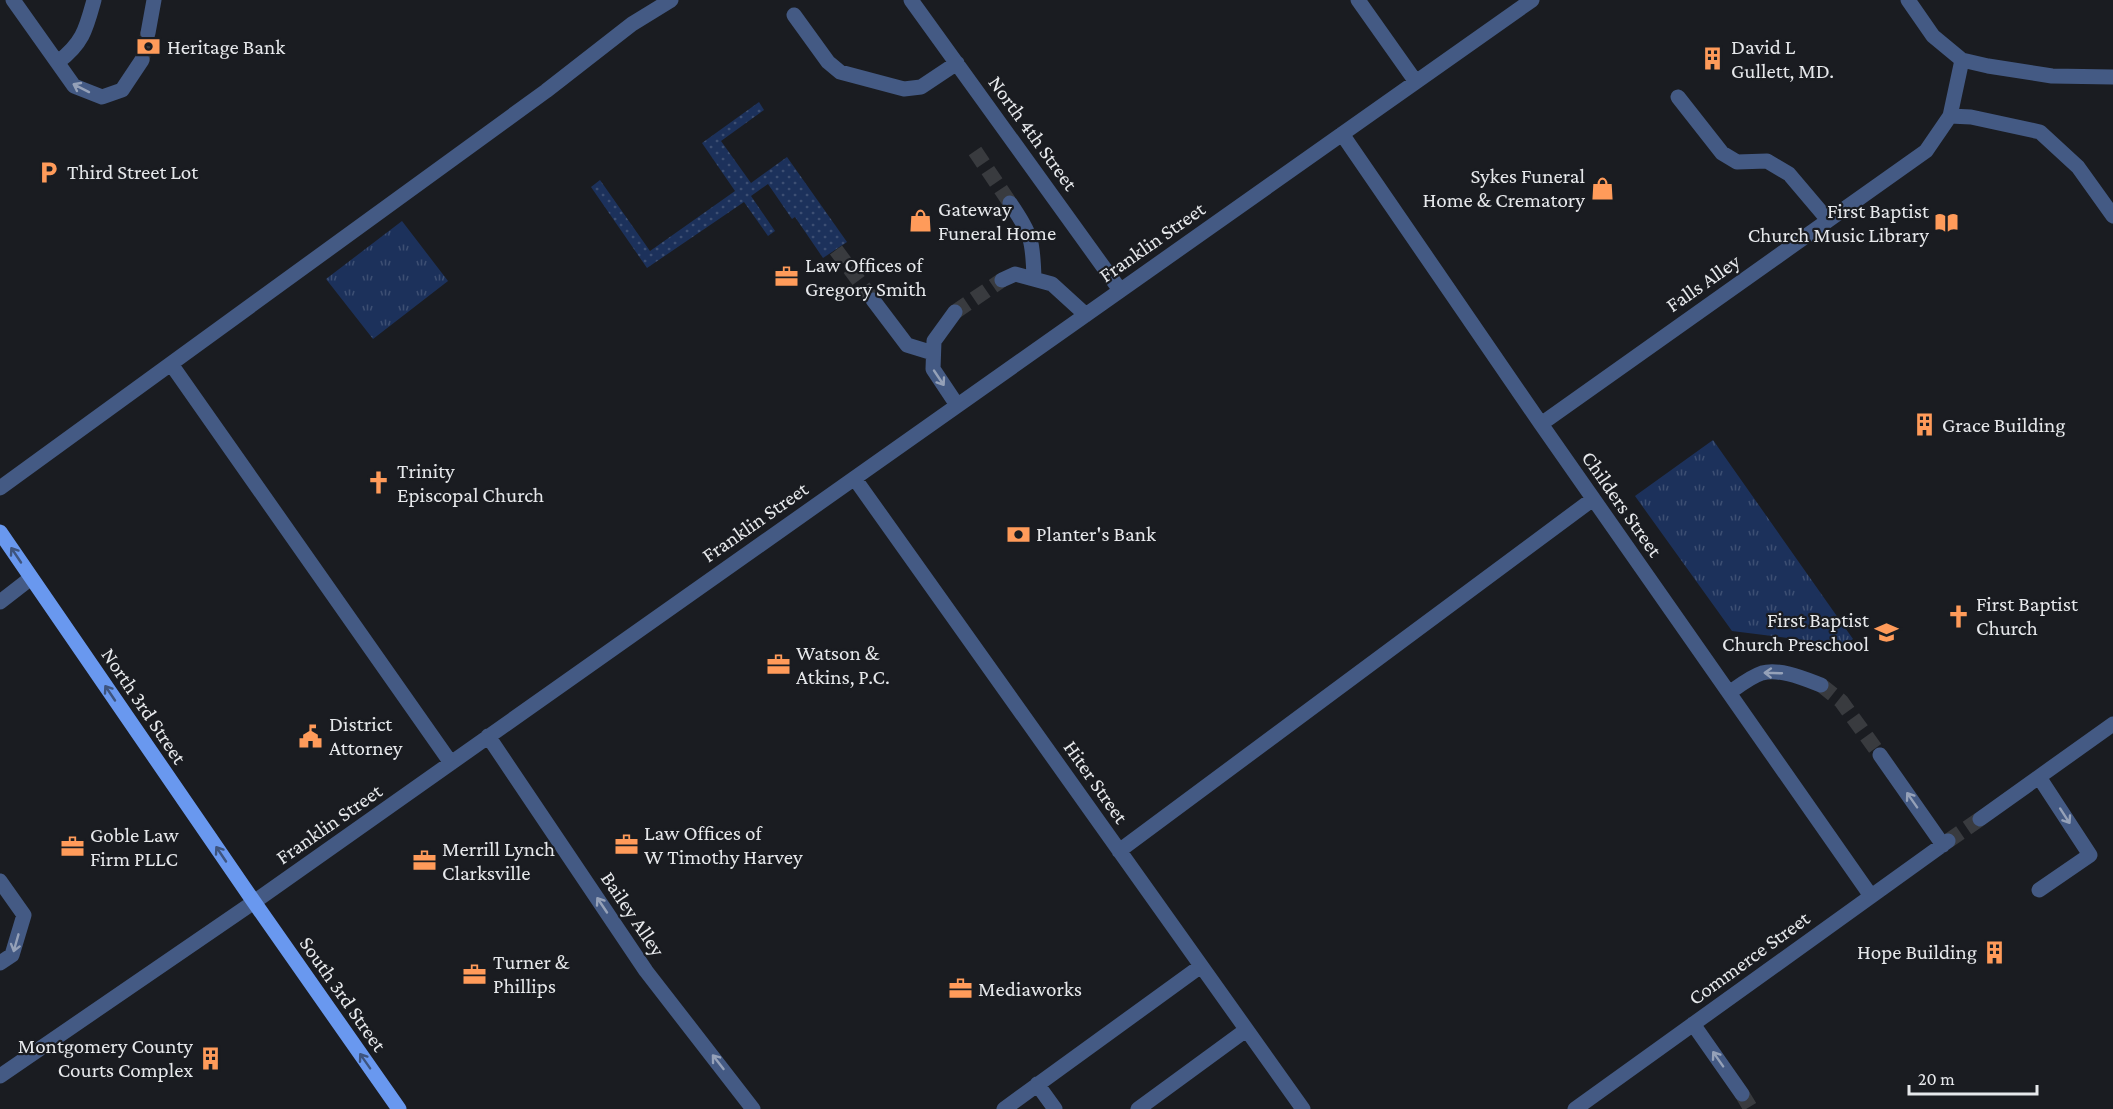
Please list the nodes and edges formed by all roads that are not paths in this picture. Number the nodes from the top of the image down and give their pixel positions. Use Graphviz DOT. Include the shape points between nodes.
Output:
graph roads {
  1 [pos="13,0"];
  2 [pos="94,0"];
  3 [pos="153,0"];
  4 [pos="671,0"];
  5 [pos="911,0"];
  6 [pos="1358,0"];
  7 [pos="1532,0"];
  8 [pos="1908,0"];
  9 [pos="794,15"];
  10 [pos="148,33"];
  11 [pos="142,60"];
  12 [pos="1962,60"];
  13 [pos="58,62"];
  14 [pos="957,63"];
  15 [pos="2113,77"];
  16 [pos="1416,82"];
  17 [pos="1678,97"];
  18 [pos="1950,116"];
  19 [pos="1342,134"];
  20 [pos="1010,203"];
  21 [pos="2113,216"];
  22 [pos="1828,220"];
  23 [pos="1002,279"];
  24 [pos="1034,279"];
  25 [pos="1120,290"];
  26 [pos="873,300"];
  27 [pos="955,312"];
  28 [pos="1086,315"];
  29 [pos="933,353"];
  30 [pos="171,364"];
  31 [pos="957,405"];
  32 [pos="1541,424"];
  33 [pos="855,479"];
  34 [pos="0,488"];
  35 [pos="1593,499"];
  36 [pos="0,532"];
  37 [pos="31,579"];
  38 [pos="0,602"];
  39 [pos="1821,685"];
  40 [pos="1729,693"];
  41 [pos="2113,724"];
  42 [pos="488,736"];
  43 [pos="1880,755"];
  44 [pos="451,763"];
  45 [pos="2039,777"];
  46 [pos="1980,819"];
  47 [pos="1119,851"];
  48 [pos="0,880"];
  49 [pos="2039,890"];
  50 [pos="1871,896"];
  51 [pos="254,902"];
  52 [pos="0,963"];
  53 [pos="1201,966"];
  54 [pos="1693,1024"];
  55 [pos="1246,1030"];
  56 [pos="0,1076"];
  57 [pos="1037,1084"];
  58 [pos="1742,1094"];
  59 [pos="399,1109"];
  60 [pos="753,1109"];
  61 [pos="1004,1109"];
  62 [pos="1055,1109"];
  63 [pos="1138,1109"];
  64 [pos="1303,1109"];
  65 [pos="1575,1109"];
  1 -- 13 [label="street"];
  2 -- 13 [label="street" via="84,34"];
  3 -- 10 [label="street"];
  4 -- 30 [label="street" via="632,24"];
  5 -- 14 [label="street, North 4th Street"];
  6 -- 16 [label="street"];
  7 -- 16 [label="street, Franklin Street"];
  8 -- 12 [label="street" via="1933,36"];
  9 -- 14 [label="street" via="828,62 840,72 904,89 921,87"];
  11 -- 13 [label="street, one-way" via="122,90 102,97 74,87"];
  12 -- 15 [label="street" via="2052,76"];
  12 -- 18 [label="street, Falls Alley"];
  14 -- 25 [label="street, North 4th Street"];
  16 -- 19 [label="street, Franklin Street"];
  17 -- 22 [label="street" via="1722,153 1737,162 1767,161 1789,174"];
  18 -- 21 [label="street" via="2040,132 2078,167"];
  18 -- 22 [label="street, Falls Alley" via="1926,151"];
  19 -- 25 [label="street, Franklin Street"];
  19 -- 32 [label="street, Childers Street"];
  20 -- 24 [label="street" via="1027,227 1033,247"];
  22 -- 32 [label="street, Falls Alley"];
  23 -- 24 [label="street" via="1015,274"];
  24 -- 28 [label="street" via="1052,284"];
  25 -- 28 [label="street, Franklin Street"];
  26 -- 29 [label="street" via="907,345"];
  27 -- 29 [label="street" via="933,341"];
  28 -- 31 [label="street, Franklin Street"];
  29 -- 31 [label="street, one-way" via="933,369"];
  30 -- 34 [label="street"];
  30 -- 44 [label="street"];
  31 -- 33 [label="street, Franklin Street"];
  32 -- 35 [label="street, Childers Street"];
  33 -- 42 [label="street, Franklin Street"];
  33 -- 47 [label="street, Hiter Street"];
  35 -- 40 [label="street, Childers Street"];
  35 -- 47 [label="street"];
  37 -- 36 [label="main road, North 3rd Street, one-way"];
  37 -- 38 [label="street"];
  51 -- 37 [label="main road, North 3rd Street, one-way"];
  39 -- 40 [label="street, one-way" via="1779,672 1763,673"];
  40 -- 50 [label="street, Childers Street"];
  41 -- 45 [label="street"];
  42 -- 44 [label="street, Franklin Street"];
  60 -- 42 [label="street, Bailey Alley, one-way" via="646,971"];
  50 -- 43 [label="street, Commerce Street, one-way" via="1945,843"];
  44 -- 51 [label="street, Franklin Street"];
  45 -- 46 [label="street"];
  45 -- 49 [label="street, one-way" via="2090,855"];
  47 -- 53 [label="street, Hiter Street"];
  48 -- 52 [label="street, one-way" via="24,915 12,955"];
  50 -- 54 [label="street, Commerce Street"];
  51 -- 56 [label="street, Franklin Street"];
  59 -- 51 [label="main road, South 3rd Street, one-way"];
  53 -- 55 [label="street, Hiter Street"];
  53 -- 57 [label="street"];
  58 -- 54 [label="street, one-way"];
  54 -- 65 [label="street, Commerce Street"];
  55 -- 63 [label="street"];
  55 -- 64 [label="street, Hiter Street"];
  57 -- 61 [label="street"];
  57 -- 62 [label="street"];
}
